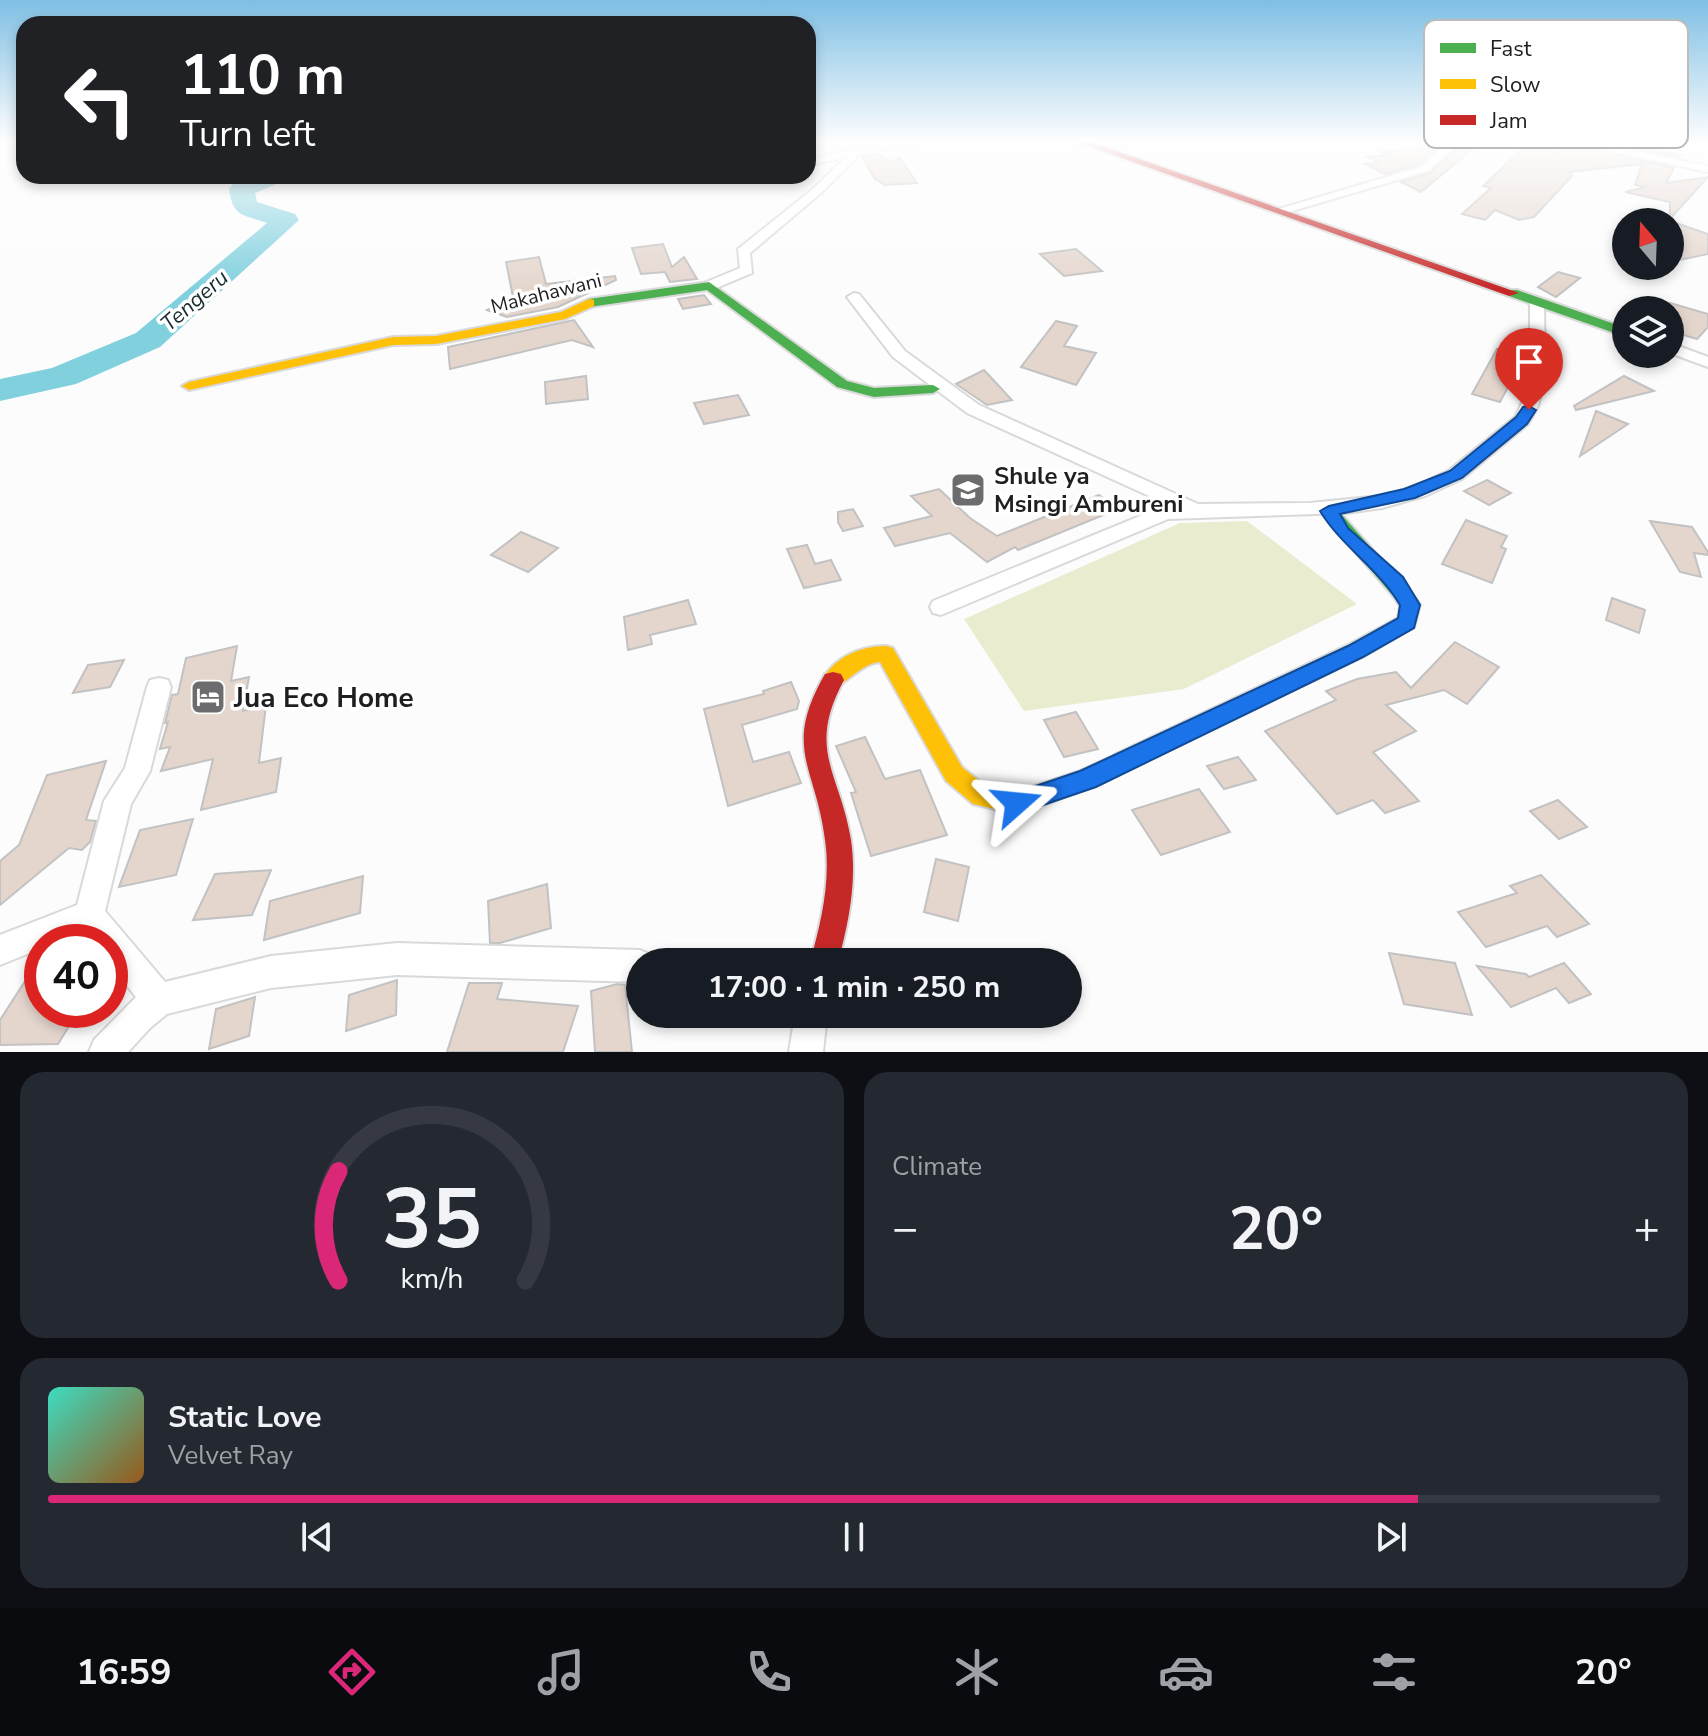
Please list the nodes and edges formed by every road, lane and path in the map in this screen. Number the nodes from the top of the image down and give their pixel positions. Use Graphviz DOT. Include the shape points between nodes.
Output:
graph roads {
  1 [pos="817,191"];
  2 [pos="1221,191"];
  3 [pos="1347,191"];
  4 [pos="1278,211"];
  5 [pos="709,286"];
  6 [pos="854,297"];
  7 [pos="1537,302"];
  8 [pos="1612,328"];
  9 [pos="1684,353"];
  10 [pos="1708,362"];
  11 [pos="189,386"];
  12 [pos="933,389"];
  13 [pos="1192,509"];
  14 [pos="1329,511"];
  15 [pos="941,607"];
  16 [pos="159,687"];
  17 [pos="89,915"];
  18 [pos="829,948"];
  19 [pos="0,950"];
  20 [pos="626,966"];
  21 [pos="159,1000"];
  22 [pos="809,1028"];
  23 [pos="106,1052"];
  24 [pos="806,1052"];
  1 -- 5 [label="street" via="743,252 747,270"];
  2 -- 4 [label="street"];
  3 -- 4 [label="street"];
  4 -- 7 [label="street"];
  5 -- 11 [label="street, Makahawani" via="582,304 565,315 436,340 393,341"];
  5 -- 12 [label="street" via="842,384 874,393"];
  6 -- 13 [label="street" via="899,354 973,409"];
  7 -- 8 [label="street"];
  7 -- 14 [label="street" via="1539,378 1522,420 1456,475 1409,494"];
  9 -- 10 [label="street"];
  13 -- 14 [label="street"];
  13 -- 15 [label="street" via="1146,518"];
  14 -- 18 [label="street" via="1342,532 1397,582 1410,605 1407,622 1087,779 1017,803 982,797 954,774 886,654 867,652 846,666 820,698 814,719 814,760 836,831 840,875 839,917"];
  16 -- 17 [label="street" via="137,771 118,801"];
  17 -- 19 [label="street"];
  17 -- 21 [label="street"];
  20 -- 21 [label="street" via="397,959 271,972"];
  21 -- 23 [label="street"];
  22 -- 24 [label="street"];
}
